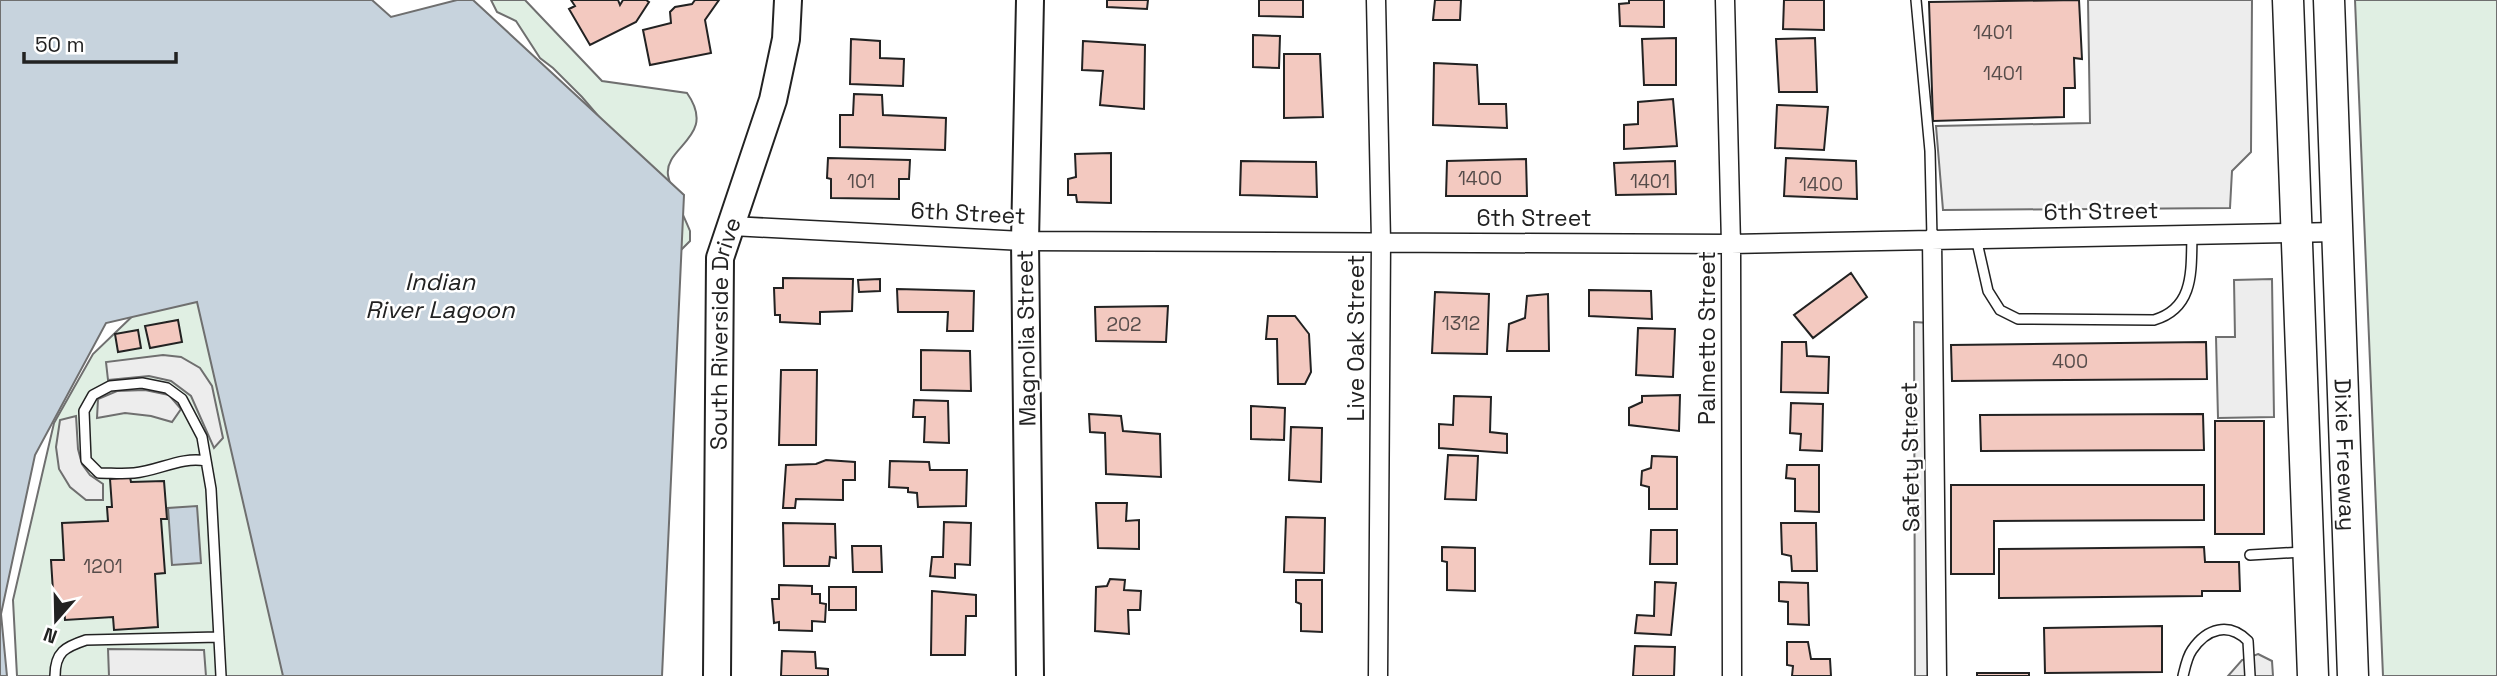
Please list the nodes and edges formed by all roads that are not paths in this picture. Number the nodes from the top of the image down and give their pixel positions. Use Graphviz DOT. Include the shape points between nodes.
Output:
graph roads {
  1 [pos="788,0"];
  2 [pos="1030,0"];
  3 [pos="1376,0"];
  4 [pos="1725,0"];
  5 [pos="1916,0"];
  6 [pos="2288,0"];
  7 [pos="2329,0"];
  8 [pos="732,226"];
  9 [pos="2337,232"];
  10 [pos="2297,233"];
  11 [pos="2192,234"];
  12 [pos="1932,238"];
  13 [pos="1976,238"];
  14 [pos="1025,241"];
  15 [pos="1381,241"];
  16 [pos="1731,244"];
  17 [pos="206,461"];
  18 [pos="2308,551"];
  19 [pos="2250,555"];
  20 [pos="219,636"];
  21 [pos="55,676"];
  22 [pos="221,676"];
  23 [pos="717,676"];
  24 [pos="1030,676"];
  25 [pos="1378,676"];
  26 [pos="1732,676"];
  27 [pos="1937,676"];
  28 [pos="2183,676"];
  29 [pos="2250,676"];
  30 [pos="2313,676"];
  31 [pos="2353,676"];
  1 -- 8 [label="street, South Riverside Drive" via="774,100"];
  2 -- 14 [label="street, Magnolia Street"];
  3 -- 15 [label="street, Live Oak Street"];
  4 -- 16 [label="street, Palmetto Street"];
  5 -- 12 [label="lane" via="1930,151"];
  6 -- 10 [label="main road, Dixie Freeway"];
  7 -- 9 [label="main road, Dixie Freeway"];
  8 -- 14 [label="street, 6th Street"];
  8 -- 23 [label="street, South Riverside Drive" via="720,258 718,300"];
  9 -- 10 [label="street, 6th Street"];
  9 -- 31 [label="main road, Dixie Freeway"];
  10 -- 11 [label="street, 6th Street"];
  10 -- 18 [label="main road, Dixie Freeway"];
  11 -- 13 [label="street, 6th Street"];
  11 -- 13 [label="lane" via="2191,278 2180,306 2169,316 2154,320 2018,319 2000,310 1988,291"];
  12 -- 13 [label="street, 6th Street"];
  12 -- 16 [label="street, 6th Street"];
  12 -- 27 [label="street, Safety Street"];
  14 -- 15 [label="street, 6th Street"];
  14 -- 24 [label="street, Magnolia Street"];
  15 -- 16 [label="street, 6th Street"];
  15 -- 25 [label="street, Live Oak Street"];
  16 -- 26 [label="street, Palmetto Street"];
  17 -- 17 [label="lane" via="202,437 183,399 167,388 142,383 110,386 93,395 84,411 86,460 99,473 135,473"];
  17 -- 20 [label="lane"];
  18 -- 19 [label="lane"];
  18 -- 30 [label="main road, Dixie Freeway"];
  20 -- 21 [label="lane" via="86,640 67,647 55,662"];
  20 -- 22 [label="lane"];
  28 -- 29 [label="lane" via="2190,652 2205,635 2219,629 2239,632 2248,641"];
}
